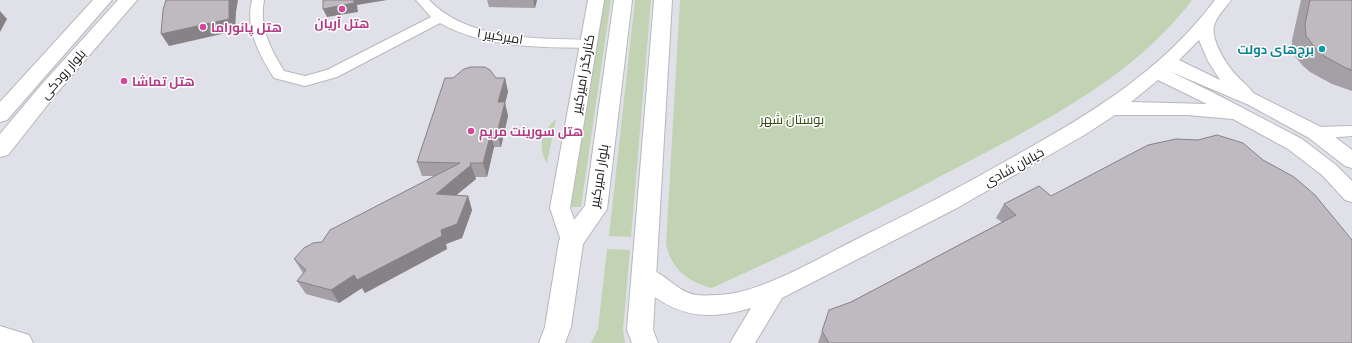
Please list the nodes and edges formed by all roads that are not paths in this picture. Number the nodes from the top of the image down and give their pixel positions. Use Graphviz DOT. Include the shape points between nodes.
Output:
graph roads {
  1 [pos="103,0"];
  2 [pos="128,0"];
  3 [pos="258,0"];
  4 [pos="422,0"];
  5 [pos="596,0"];
  6 [pos="623,0"];
  7 [pos="664,0"];
  8 [pos="1223,0"];
  9 [pos="439,18"];
  10 [pos="1206,23"];
  11 [pos="588,44"];
  12 [pos="1162,67"];
  13 [pos="1212,91"];
  14 [pos="1255,101"];
  15 [pos="1111,108"];
  16 [pos="1241,114"];
  17 [pos="0,115"];
  18 [pos="1352,131"];
  19 [pos="1316,133"];
  20 [pos="0,149"];
  21 [pos="1352,161"];
  22 [pos="1352,194"];
  23 [pos="571,241"];
  24 [pos="644,276"];
  25 [pos="774,291"];
  26 [pos="0,337"];
  27 [pos="22,343"];
  28 [pos="552,343"];
  29 [pos="645,343"];
  30 [pos="742,343"];
  1 -- 17 [label="main road, بلوار رودکی"];
  2 -- 20 [label="main road, بلوار رودکی"];
  3 -- 9 [label="street" via="255,10 256,28 263,47 279,75 304,81 332,74"];
  4 -- 9 [label="street, امیرکبیر ۱"];
  5 -- 11 [label="street, کنارگذر امیرکبیر"];
  6 -- 23 [label="main road, بلوار امیرکبیر" via="596,209"];
  7 -- 24 [label="main road"];
  8 -- 10 [label="street, خیابان شادی"];
  9 -- 11 [label="street, امیرکبیر ۱" via="475,33 496,37"];
  10 -- 12 [label="street, خیابان شادی"];
  10 -- 14 [label="street" via="1210,49 1226,76"];
  11 -- 23 [label="street, کنارگذر امیرکبیر" via="560,208"];
  12 -- 13 [label="street"];
  12 -- 15 [label="street, خیابان شادی"];
  13 -- 14 [label="street"];
  13 -- 16 [label="street"];
  14 -- 19 [label="street"];
  15 -- 16 [label="street" via="1187,109"];
  15 -- 25 [label="street, خیابان شادی" via="1045,149 950,202"];
  16 -- 22 [label="street" via="1295,144 1329,170"];
  18 -- 19 [label="street"];
  19 -- 21 [label="street"];
  23 -- 28 [label="main road, بلوار امیرکبیر" via="558,327"];
  24 -- 25 [label="street, خیابان شادی" via="670,295 694,304 729,304"];
  24 -- 29 [label="main road" via="640,330"];
  25 -- 30 [label="street"];
  26 -- 27 [label="street"];
}
